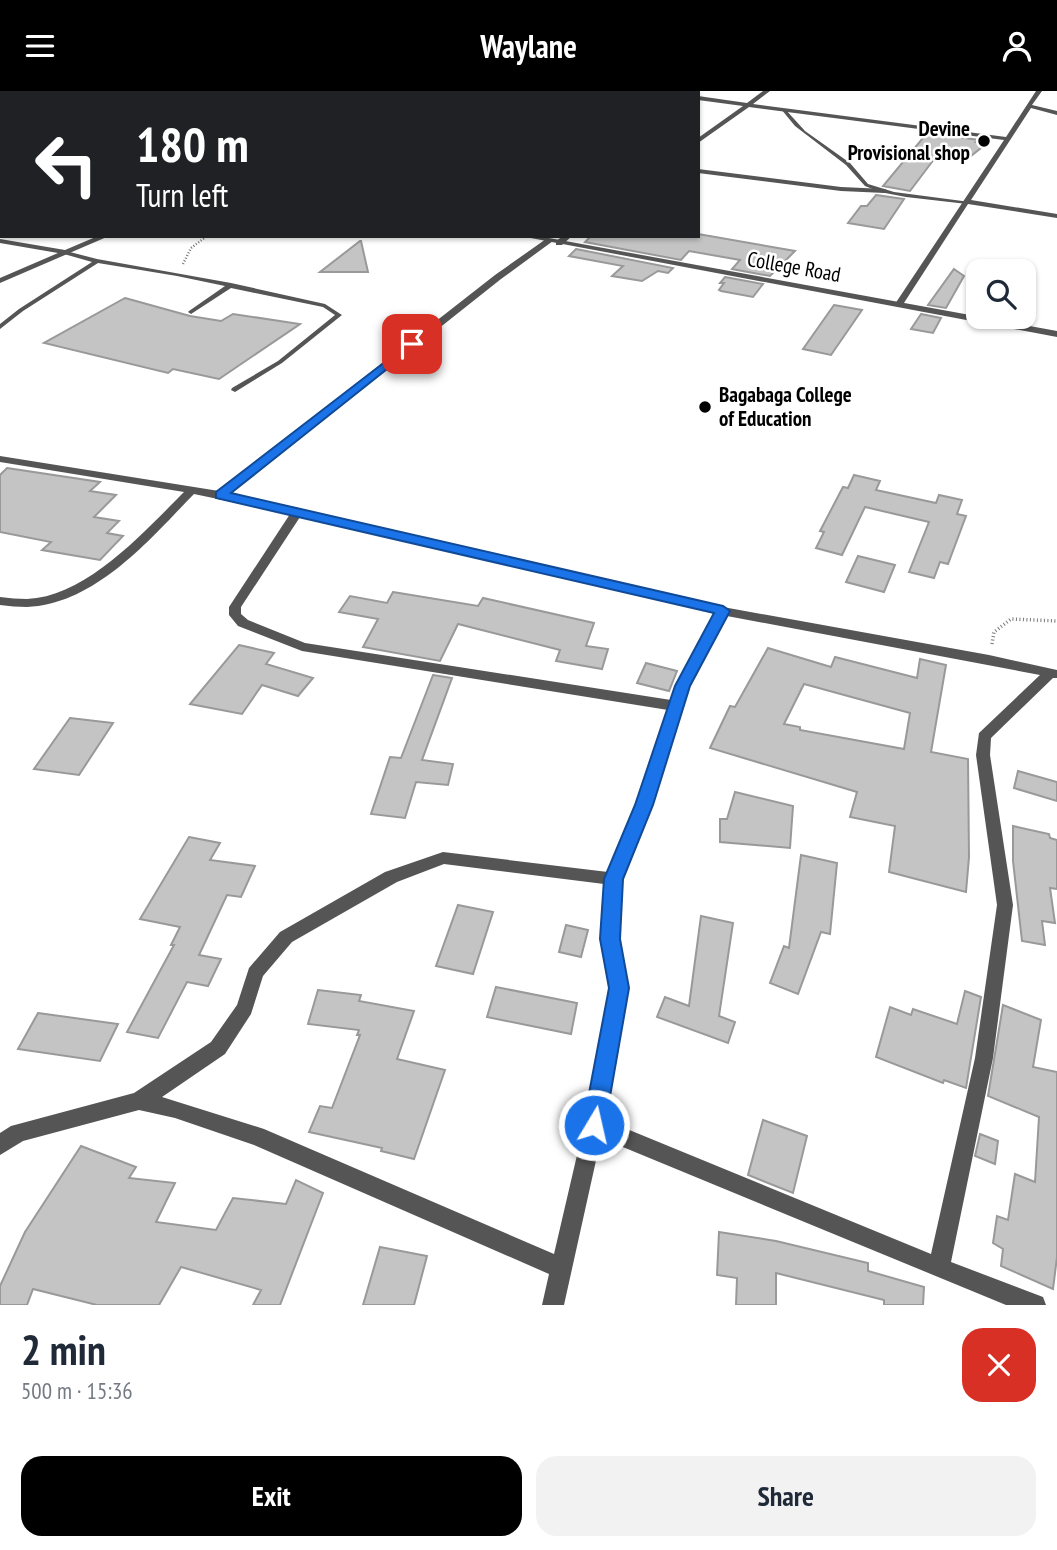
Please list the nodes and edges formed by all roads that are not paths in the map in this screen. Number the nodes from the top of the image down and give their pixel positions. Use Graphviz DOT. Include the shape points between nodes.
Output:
graph roads {
  1 [pos="767,91"];
  2 [pos="1039,91"];
  3 [pos="700,98"];
  4 [pos="748,105"];
  5 [pos="1028,106"];
  6 [pos="783,110"];
  7 [pos="1057,113"];
  8 [pos="1009,139"];
  9 [pos="700,140"];
  10 [pos="700,171"];
  11 [pos="885,191"];
  12 [pos="967,202"];
  13 [pos="1057,216"];
  14 [pos="101,238"];
  15 [pos="534,238"];
  16 [pos="563,238"];
  17 [pos="0,241"];
  18 [pos="554,242"];
  19 [pos="66,253"];
  20 [pos="97,261"];
  21 [pos="0,281"];
  22 [pos="231,285"];
  23 [pos="898,304"];
  24 [pos="191,312"];
  25 [pos="0,327"];
  26 [pos="1057,334"];
  27 [pos="235,390"];
  28 [pos="0,459"];
  29 [pos="192,490"];
  30 [pos="221,495"];
  31 [pos="297,512"];
  32 [pos="0,601"];
  33 [pos="723,611"];
  34 [pos="1054,673"];
  35 [pos="676,706"];
  36 [pos="613,879"];
  37 [pos="139,1101"];
  38 [pos="594,1125"];
  39 [pos="0,1145"];
  40 [pos="561,1268"];
  41 [pos="939,1268"];
  42 [pos="553,1305"];
  43 [pos="1035,1305"];
  1 -- 4 [label="street"];
  2 -- 5 [label="street"];
  3 -- 4 [label="street"];
  4 -- 6 [label="street"];
  4 -- 9 [label="street"];
  5 -- 7 [label="street"];
  5 -- 8 [label="street"];
  6 -- 8 [label="street"];
  6 -- 11 [label="lane" via="866,184"];
  8 -- 12 [label="street"];
  10 -- 11 [label="street"];
  11 -- 12 [label="lane"];
  12 -- 13 [label="street"];
  12 -- 23 [label="street"];
  14 -- 19 [label="street"];
  15 -- 18 [label="street, College Road"];
  16 -- 18 [label="street"];
  17 -- 19 [label="street"];
  18 -- 23 [label="street, College Road"];
  18 -- 30 [label="street" via="487,285"];
  19 -- 20 [label="lane"];
  19 -- 21 [label="street"];
  20 -- 22 [label="lane"];
  20 -- 25 [label="lane"];
  22 -- 24 [label="lane"];
  22 -- 27 [label="lane" via="325,306 339,315 280,362"];
  23 -- 26 [label="street, College Road"];
  28 -- 29 [label="street"];
  29 -- 30 [label="street"];
  29 -- 32 [label="street" via="140,543 68,594 45,603"];
  30 -- 31 [label="street"];
  31 -- 33 [label="street"];
  31 -- 35 [label="street" via="235,607 234,614 243,623 302,647"];
  33 -- 34 [label="street"];
  33 -- 35 [label="street"];
  34 -- 41 [label="street" via="984,737 1005,905 984,1058"];
  35 -- 36 [label="street" via="644,805"];
  36 -- 37 [label="street" via="443,858 391,877 286,937 255,973 245,1007 218,1048"];
  36 -- 38 [label="street" via="610,939 619,988"];
  37 -- 39 [label="street" via="18,1133"];
  37 -- 40 [label="street" via="257,1136"];
  38 -- 40 [label="street"];
  38 -- 41 [label="street"];
  40 -- 42 [label="street"];
  41 -- 43 [label="street"];
}
